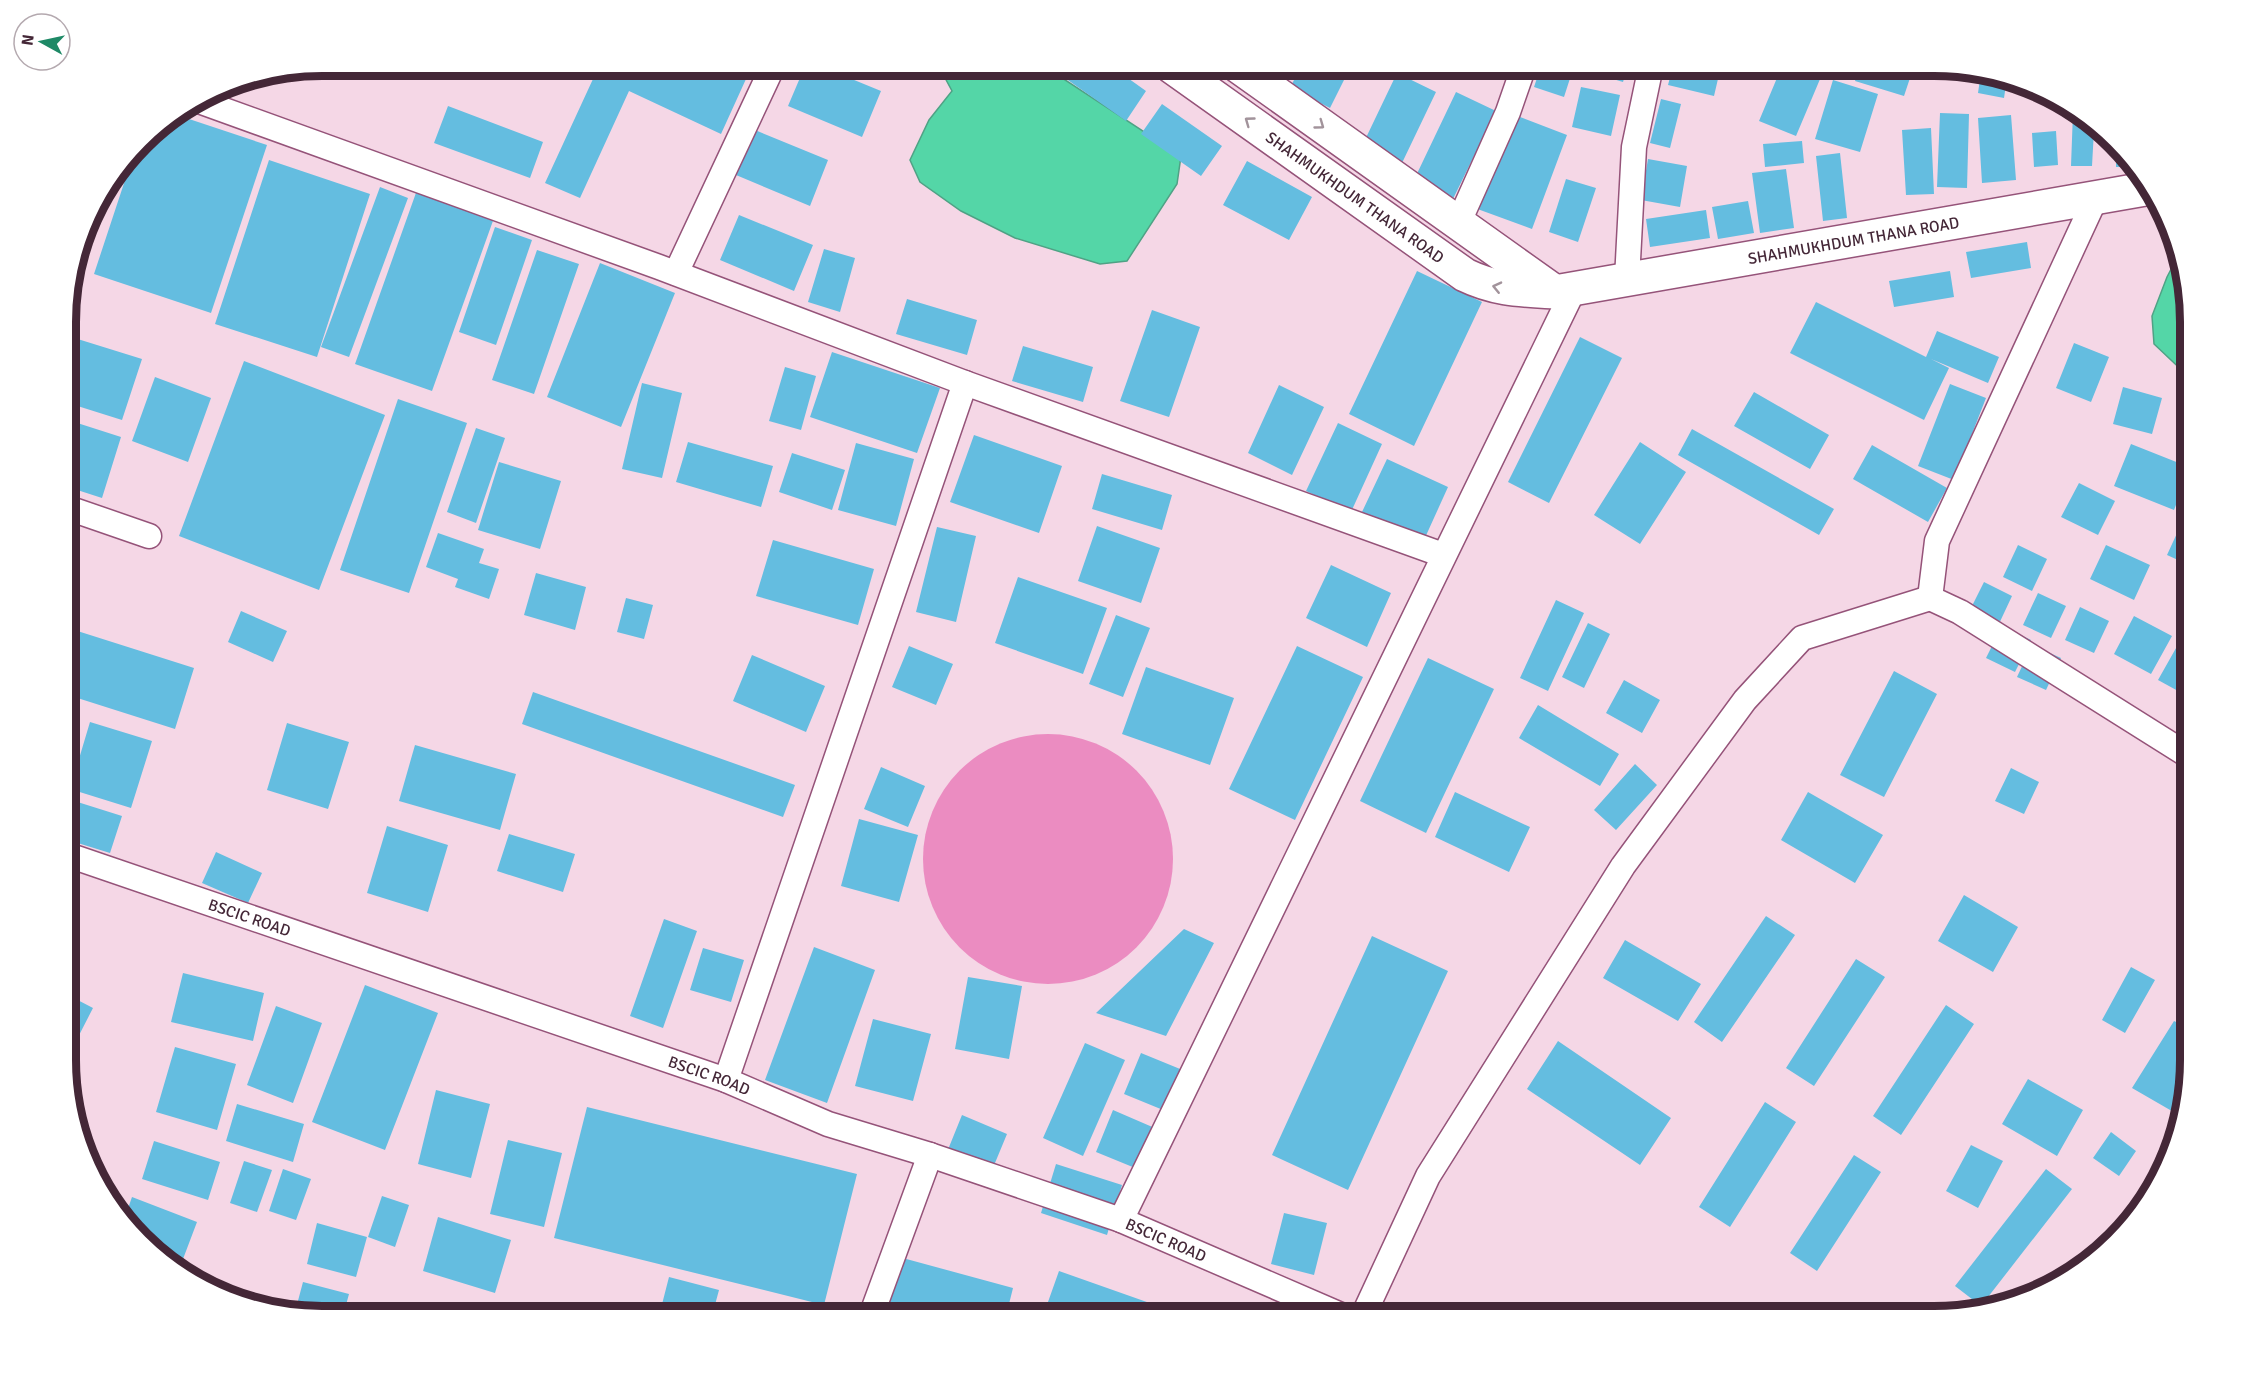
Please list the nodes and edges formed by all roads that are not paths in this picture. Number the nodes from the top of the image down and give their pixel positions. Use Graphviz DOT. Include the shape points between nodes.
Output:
graph roads {
  1 [pos="768,76"];
  2 [pos="1185,76"];
  3 [pos="1252,76"];
  4 [pos="1521,76"];
  5 [pos="1649,76"];
  6 [pos="209,104"];
  7 [pos="2140,189"];
  8 [pos="2097,195"];
  9 [pos="1458,224"];
  10 [pos="675,273"];
  11 [pos="1627,279"];
  12 [pos="1564,290"];
  13 [pos="965,383"];
  14 [pos="76,511"];
  15 [pos="149,536"];
  16 [pos="1443,555"];
  17 [pos="1930,598"];
  18 [pos="2180,750"];
  19 [pos="76,858"];
  20 [pos="726,1080"];
  21 [pos="930,1155"];
  22 [pos="1121,1220"];
  23 [pos="875,1306"];
  24 [pos="1320,1306"];
  25 [pos="1368,1306"];
  1 -- 10 [label="street"];
  12 -- 2 [label="main road, SHAHMUKHDUM THANA ROAD, one-way" via="1505,290 1465,275"];
  3 -- 9 [label="main road, one-way"];
  4 -- 9 [label="street" via="1509,112"];
  5 -- 11 [label="street" via="1634,147"];
  6 -- 10 [label="street"];
  7 -- 8 [label="main road, SHAHMUKHDUM THANA ROAD"];
  8 -- 11 [label="main road, SHAHMUKHDUM THANA ROAD"];
  8 -- 17 [label="street" via="1937,541"];
  9 -- 12 [label="main road"];
  10 -- 13 [label="street"];
  11 -- 12 [label="main road, SHAHMUKHDUM THANA ROAD"];
  12 -- 16 [label="street"];
  13 -- 16 [label="street"];
  13 -- 20 [label="street"];
  14 -- 15 [label="street"];
  16 -- 22 [label="street"];
  17 -- 18 [label="street" via="1960,612"];
  17 -- 25 [label="street" via="1802,638 1745,700 1623,866 1428,1176"];
  19 -- 20 [label="street, BSCIC ROAD"];
  20 -- 21 [label="street, BSCIC ROAD" via="828,1124"];
  21 -- 22 [label="street, BSCIC ROAD"];
  21 -- 23 [label="street"];
  22 -- 24 [label="street, BSCIC ROAD"];
}
